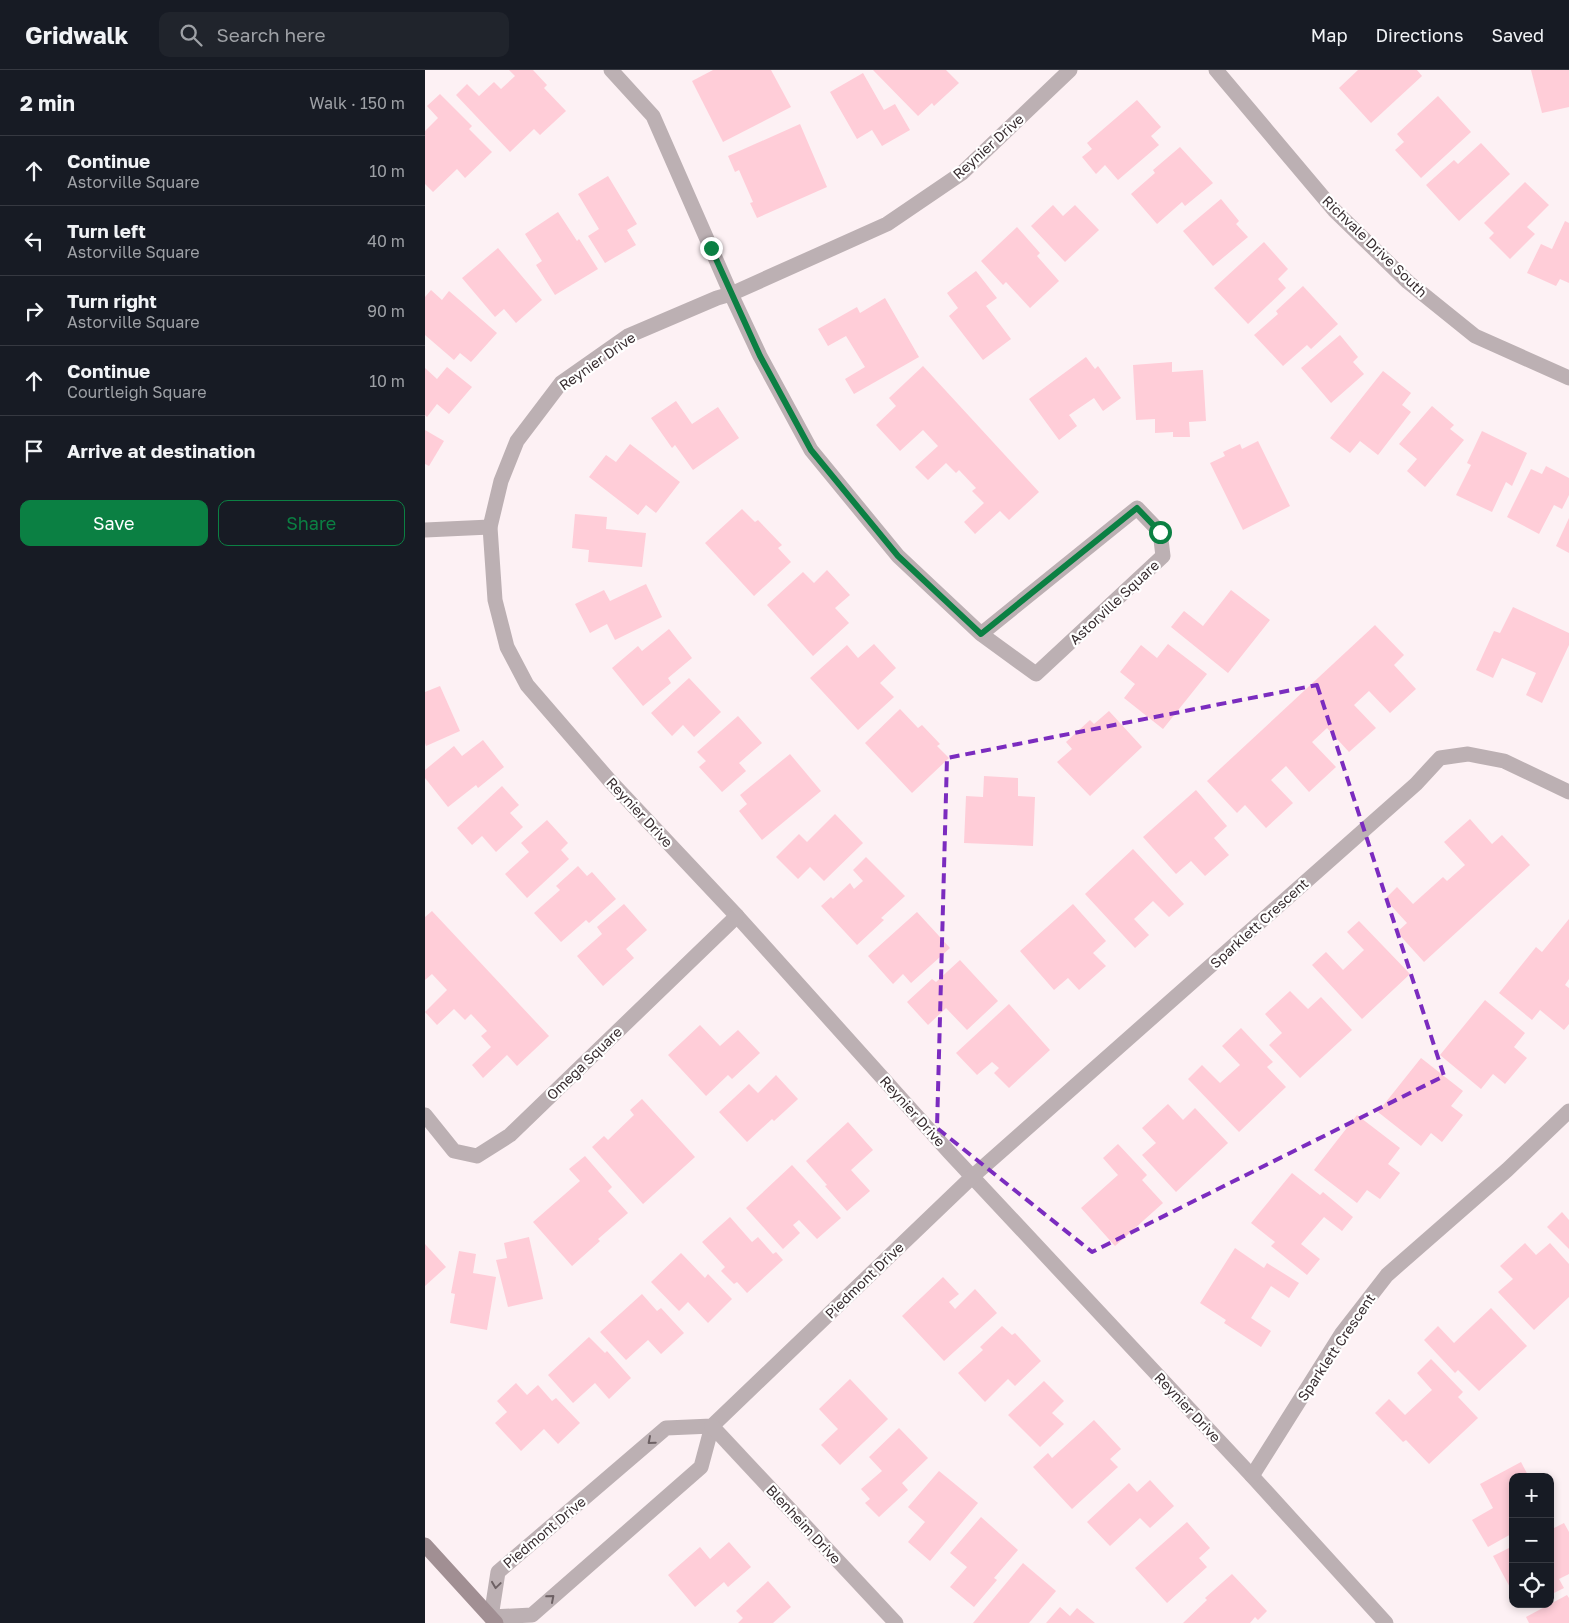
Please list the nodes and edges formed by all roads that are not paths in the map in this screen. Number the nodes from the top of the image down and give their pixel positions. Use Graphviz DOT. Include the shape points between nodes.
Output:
graph roads {
  1 [pos="611,70"];
  2 [pos="1071,70"];
  3 [pos="1216,70"];
  4 [pos="731,294"];
  5 [pos="1569,378"];
  6 [pos="490,526"];
  7 [pos="425,530"];
  8 [pos="981,634"];
  9 [pos="1569,792"];
  10 [pos="737,916"];
  11 [pos="1569,1111"];
  12 [pos="425,1115"];
  13 [pos="973,1176"];
  14 [pos="712,1426"];
  15 [pos="1252,1476"];
  16 [pos="425,1545"];
  17 [pos="493,1620"];
  18 [pos="896,1623"];
  19 [pos="1386,1623"];
  1 -- 4 [label="street, Astorville Square" via="653,116"];
  2 -- 4 [label="street, Reynier Drive" via="963,173 887,224"];
  3 -- 5 [label="street, Richvale Drive South" via="1333,210 1408,282 1475,336"];
  4 -- 6 [label="street, Reynier Drive" via="628,336 561,383 517,441 501,481"];
  4 -- 8 [label="street, Astorville Square" via="811,450 898,556"];
  6 -- 7 [label="street"];
  6 -- 10 [label="street, Reynier Drive" via="495,600 507,647 527,685 610,781"];
  8 -- 8 [label="street, Astorville Square" via="1036,674 1163,556 1160,532 1137,508"];
  9 -- 13 [label="street, Sparklett Crescent" via="1504,761 1467,754 1440,758 1416,784"];
  10 -- 12 [label="street, Omega Square" via="510,1135 493,1146 477,1156 454,1151"];
  10 -- 13 [label="street, Reynier Drive"];
  11 -- 15 [label="street, Sparklett Crescent" via="1387,1275 1343,1333"];
  13 -- 14 [label="street, Piedmont Drive"];
  13 -- 15 [label="street, Reynier Drive"];
  17 -- 14 [label="street, one-way" via="532,1615 701,1467"];
  14 -- 17 [label="street, Piedmont Drive, one-way" via="666,1428 498,1572"];
  14 -- 18 [label="street, Blenheim Drive"];
  15 -- 19 [label="street, Reynier Drive"];
  16 -- 17 [label="main road"];
}
